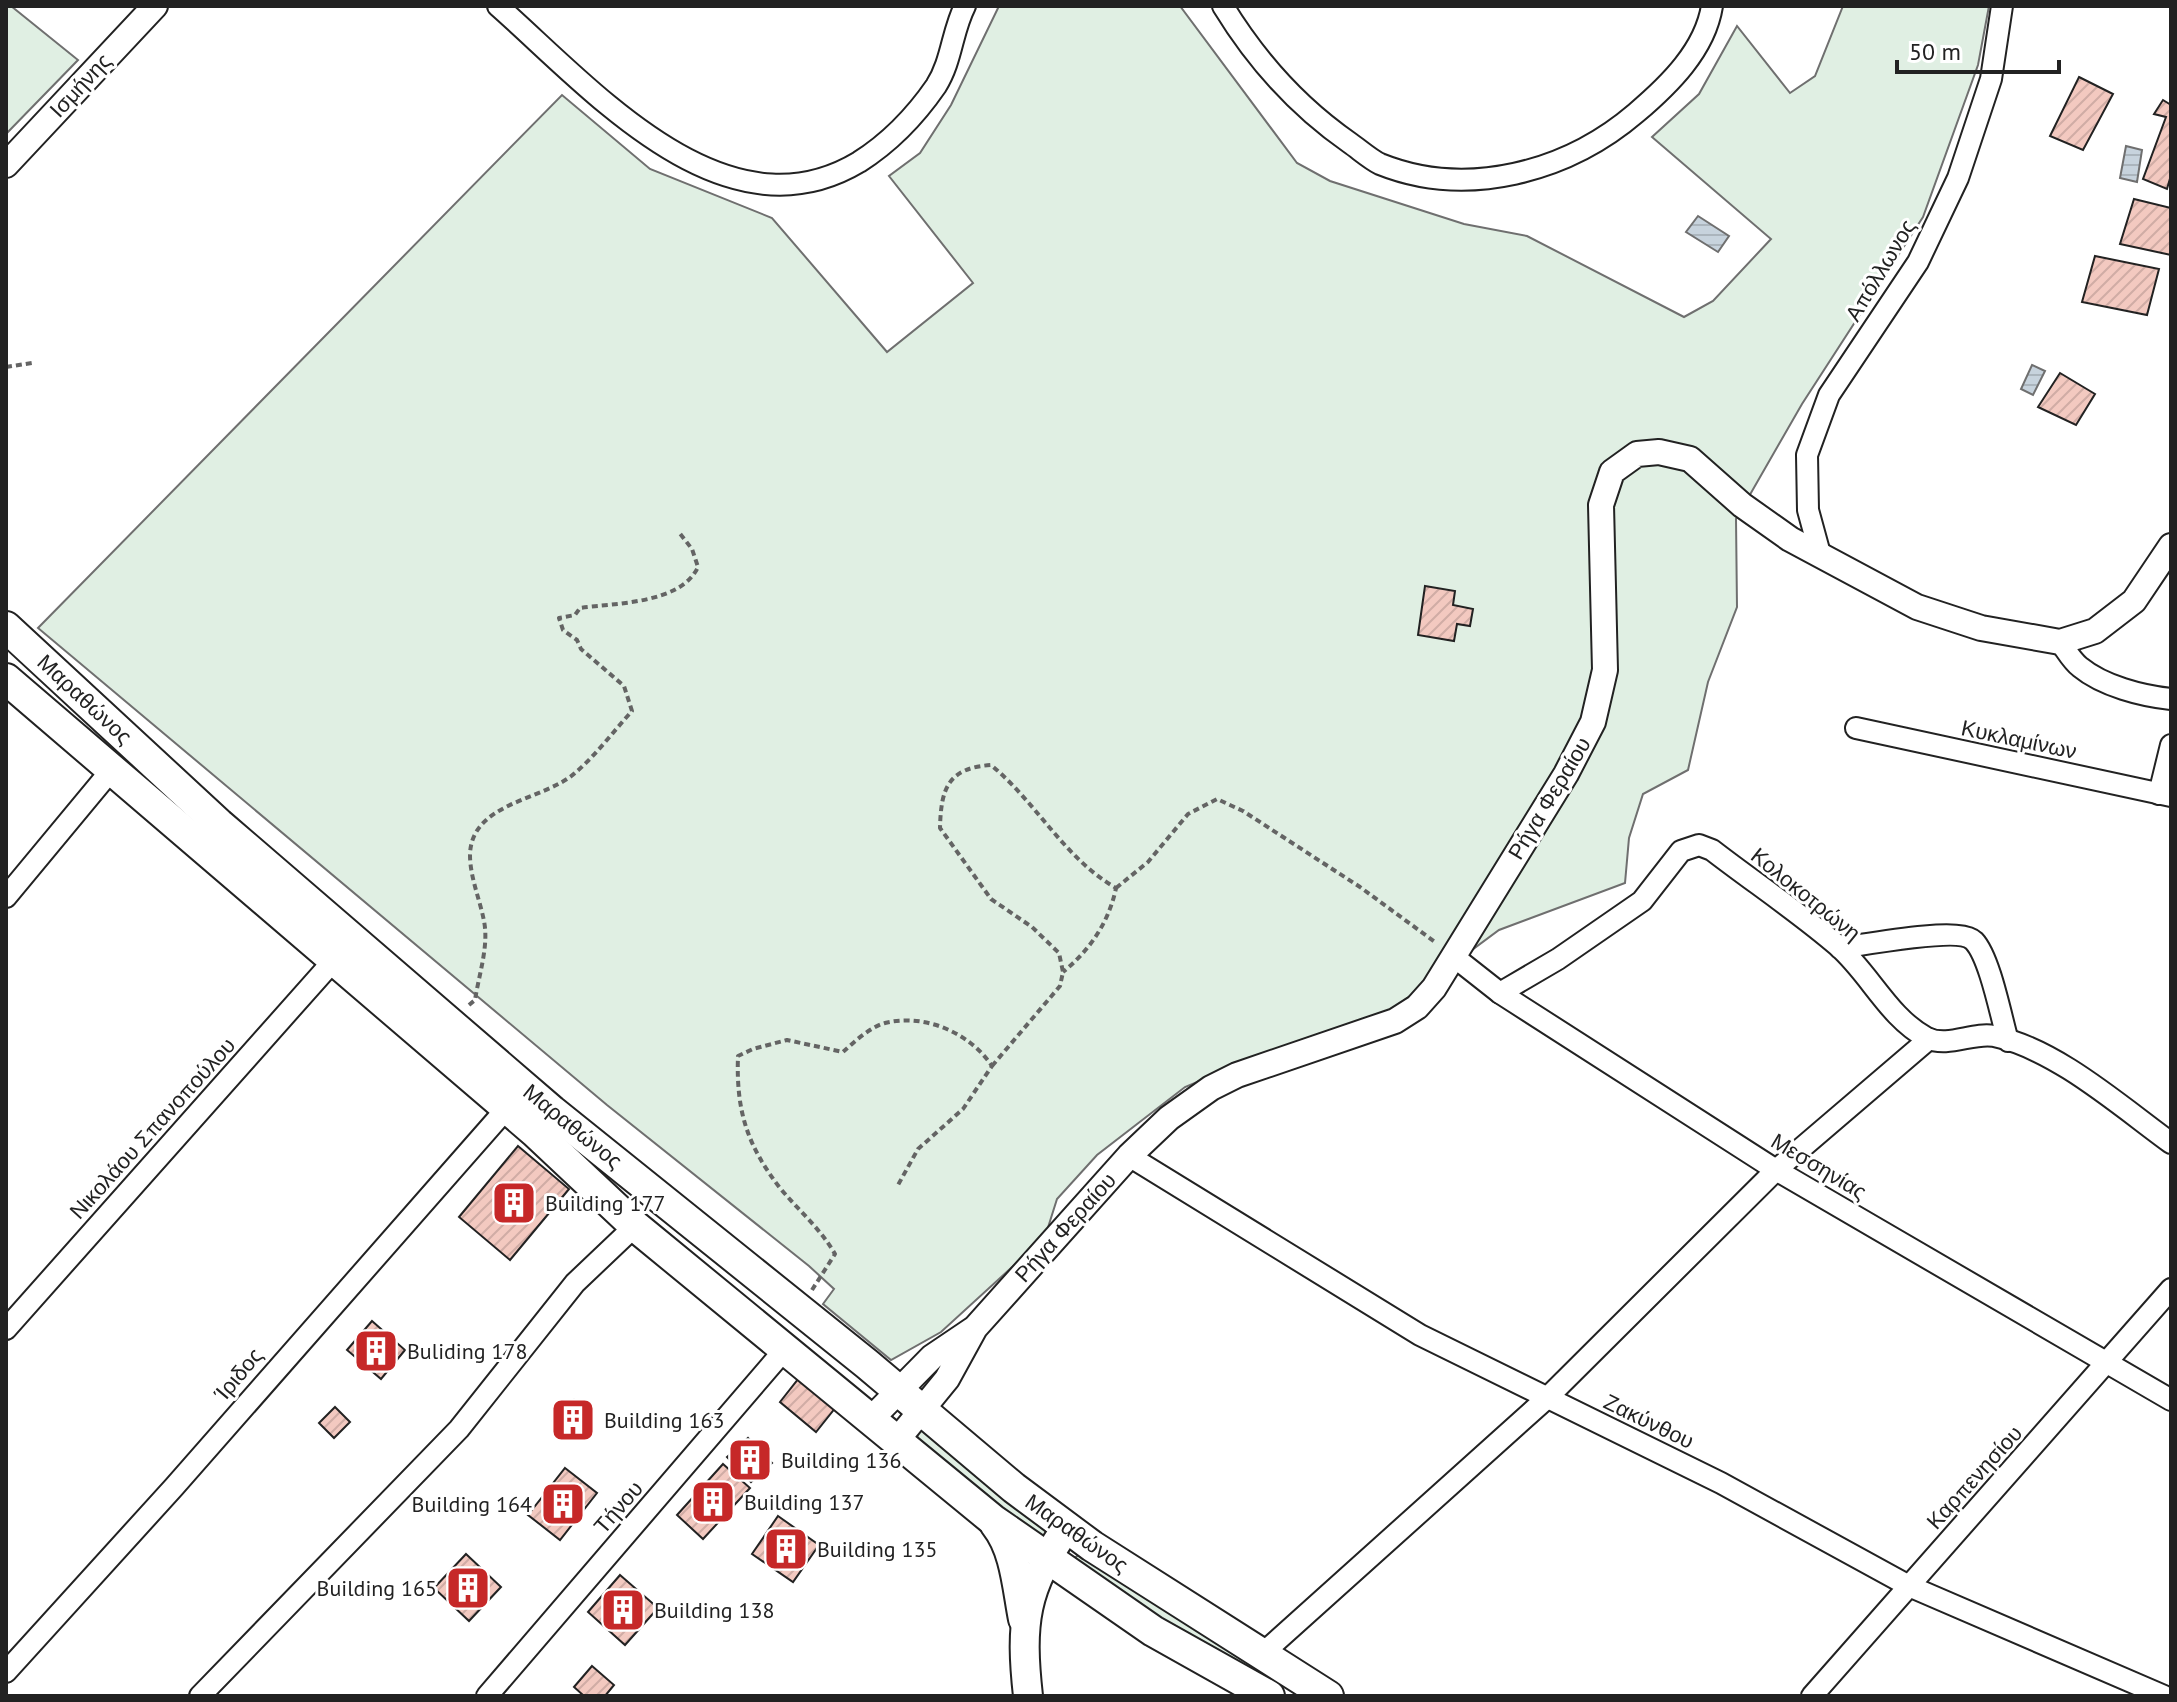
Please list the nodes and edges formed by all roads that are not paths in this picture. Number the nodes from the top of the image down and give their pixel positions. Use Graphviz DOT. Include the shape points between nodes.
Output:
graph roads {
  1 [pos="155,6"];
  2 [pos="498,6"];
  3 [pos="965,6"];
  4 [pos="1223,6"];
  5 [pos="1712,6"];
  6 [pos="2002,6"];
  7 [pos="6,165"];
  8 [pos="2171,546"];
  9 [pos="1820,554"];
  10 [pos="6,627"];
  11 [pos="2060,642"];
  12 [pos="6,679"];
  13 [pos="2171,699"];
  14 [pos="1856,728"];
  15 [pos="2171,745"];
  16 [pos="113,768"];
  17 [pos="2165,795"];
  18 [pos="6,897"];
  19 [pos="1840,948"];
  20 [pos="1453,956"];
  21 [pos="335,959"];
  22 [pos="1500,993"];
  23 [pos="1929,1039"];
  24 [pos="2008,1041"];
  25 [pos="507,1108"];
  26 [pos="2171,1143"];
  27 [pos="1129,1156"];
  28 [pos="1776,1170"];
  29 [pos="635,1226"];
  30 [pos="2171,1289"];
  31 [pos="975,1328"];
  32 [pos="6,1329"];
  33 [pos="786,1348"];
  34 [pos="2109,1361"];
  35 [pos="898,1390"];
  36 [pos="1547,1398"];
  37 [pos="2171,1400"];
  38 [pos="923,1411"];
  39 [pos="872,1418"];
  40 [pos="898,1439"];
  41 [pos="993,1520"];
  42 [pos="1067,1527"];
  43 [pos="1044,1559"];
  44 [pos="1909,1586"];
  45 [pos="1024,1619"];
  46 [pos="1261,1655"];
  47 [pos="6,1672"];
  48 [pos="200,1696"];
  49 [pos="487,1696"];
  50 [pos="1028,1696"];
  51 [pos="1269,1696"];
  52 [pos="1328,1696"];
  53 [pos="1812,1696"];
  54 [pos="2164,1696"];
  1 -- 7 [label="street, Ισμήνης"];
  2 -- 3 [label="street" via="632,125 698,166 766,187 805,185 843,171 879,149 937,85"];
  4 -- 5 [label="street" via="1248,47 1314,117 1379,163 1461,180 1535,169 1614,132 1688,61 1710,21"];
  6 -- 9 [label="street, Απόλλωνος" via="1991,79 1958,178 1918,262 1829,395 1807,455 1808,510"];
  8 -- 11 [label="street, Ρήγα Φεραίου" via="2134,601 2095,631"];
  9 -- 11 [label="street, Ρήγα Φεραίου" via="1917,607 1981,628"];
  9 -- 20 [label="street, Ρήγα Φεραίου" via="1742,505 1690,459 1659,452 1637,454 1612,472 1601,505 1605,670 1593,722"];
  10 -- 35 [label="main road, Μαραθώνος" via="219,824 552,1111"];
  11 -- 13 [label="street" via="2091,673 2150,697"];
  12 -- 16 [label="main road, Μαραθώνος"];
  14 -- 17 [label="street, Κυκλαμίνων"];
  15 -- 17 [label="street"];
  16 -- 18 [label="street"];
  16 -- 21 [label="main road, Μαραθώνος"];
  19 -- 22 [label="street, Κολοκοτρώνη" via="1699,845 1681,851 1642,901"];
  19 -- 23 [label="street, Κολοκοτρώνη" via="1891,1009"];
  19 -- 24 [label="street" via="1966,936 1975,942 1984,963"];
  20 -- 22 [label="street, Μεσσηνίας"];
  20 -- 27 [label="street, Ρήγα Φεραίου" via="1417,1007 1395,1021 1261,1065 1211,1088"];
  21 -- 25 [label="main road, Μαραθώνος"];
  21 -- 32 [label="street, Νικολάου Σπανοπούλου"];
  22 -- 28 [label="street, Μεσσηνίας"];
  23 -- 24 [label="street" via="1990,1035"];
  23 -- 28 [label="street"];
  24 -- 26 [label="street" via="2035,1049"];
  25 -- 29 [label="main road, Μαραθώνος"];
  25 -- 47 [label="street, Ίριδος"];
  27 -- 31 [label="street, Ρήγα Φεραίου"];
  27 -- 36 [label="street, Ζακύνθου" via="1420,1335"];
  28 -- 34 [label="street, Μεσσηνίας"];
  28 -- 36 [label="street"];
  29 -- 33 [label="main road, Μαραθώνος"];
  29 -- 48 [label="street" via="575,1283 459,1429"];
  30 -- 34 [label="street, Καρπενησίου"];
  31 -- 35 [label="street" via="932,1357"];
  31 -- 38 [label="street"];
  33 -- 39 [label="main road, Μαραθώνος"];
  33 -- 49 [label="street, Τήνου"];
  34 -- 37 [label="street, Μεσσηνίας"];
  34 -- 44 [label="street, Καρπενησίου"];
  35 -- 38 [label="main road, Μαραθώνος"];
  35 -- 39 [label="street"];
  36 -- 44 [label="street, Ζακύνθου" via="1721,1483"];
  36 -- 46 [label="street"];
  38 -- 40 [label="street"];
  38 -- 42 [label="main road, Μαραθώνος"];
  39 -- 40 [label="main road, Μαραθώνος"];
  40 -- 41 [label="main road, Μαραθώνος"];
  41 -- 43 [label="main road, Μαραθώνος"];
  41 -- 45 [label="main road" via="1005,1536"];
  42 -- 43 [label="main road"];
  42 -- 46 [label="main road, Μαραθώνος"];
  43 -- 45 [label="main road"];
  43 -- 51 [label="main road, Μαραθώνος" via="1196,1658"];
  44 -- 53 [label="street, Καρπενησίου"];
  44 -- 54 [label="street, Ζακύνθου"];
  45 -- 50 [label="main road"];
  46 -- 52 [label="main road, Μαραθώνος"];
}
